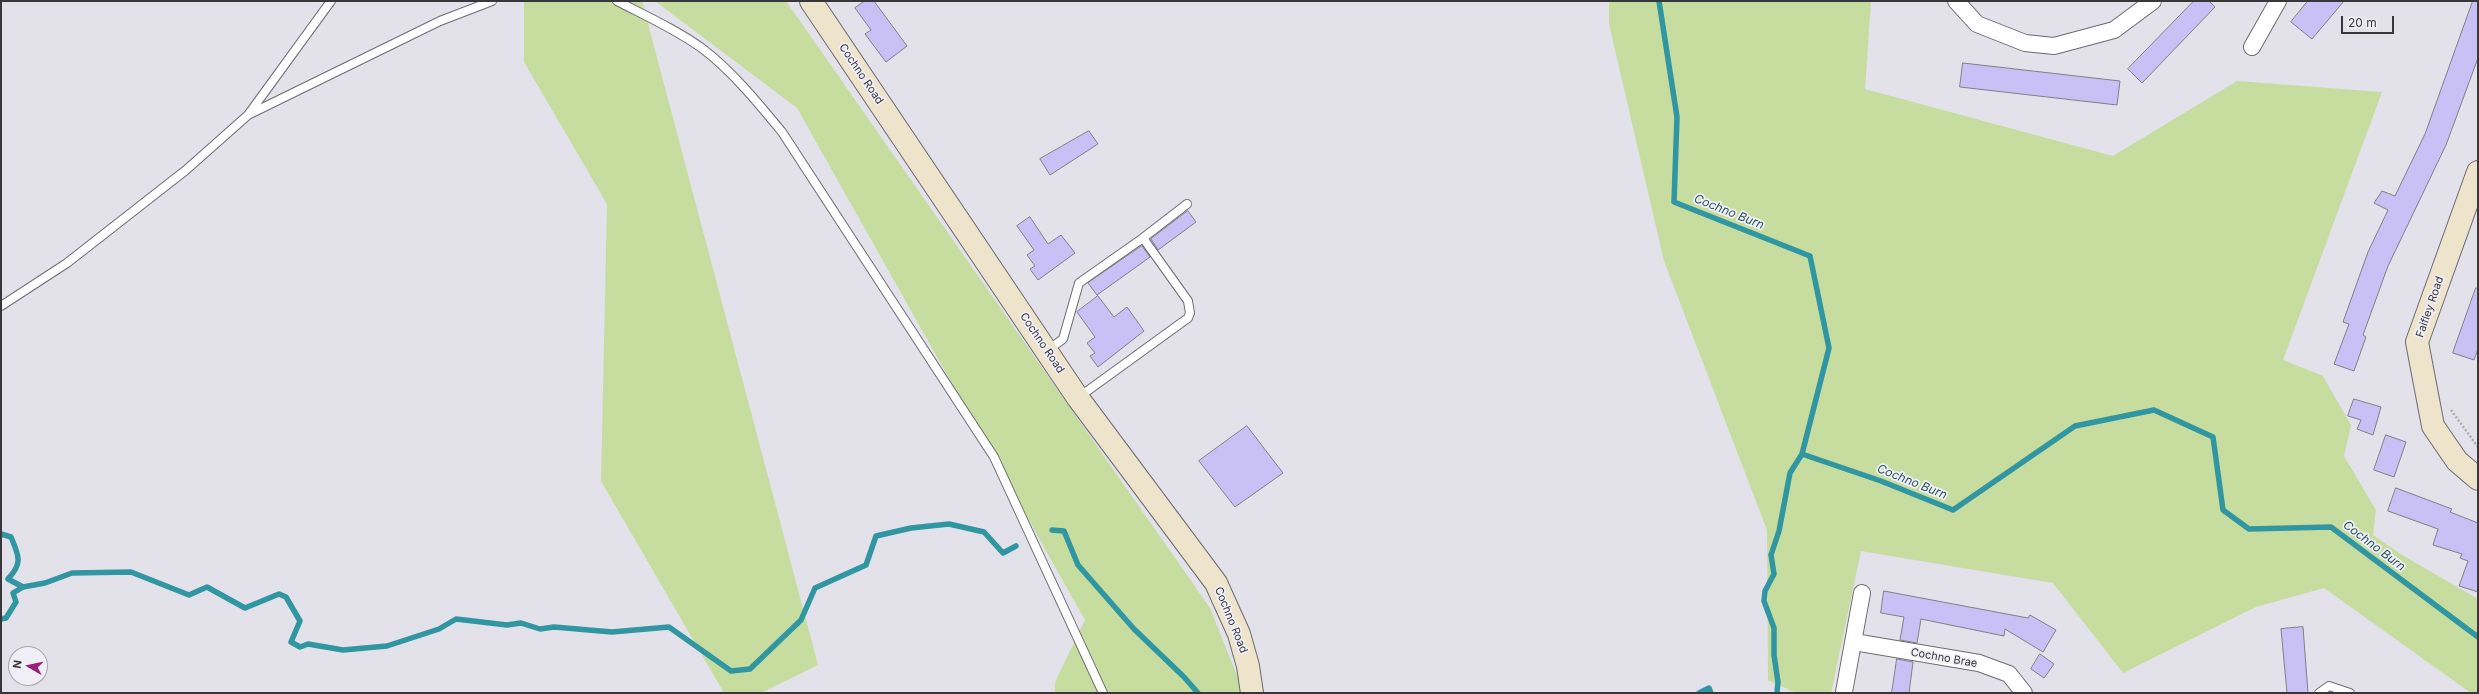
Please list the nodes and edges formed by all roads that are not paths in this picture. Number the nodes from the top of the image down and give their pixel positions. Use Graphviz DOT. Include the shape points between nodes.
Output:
graph roads {
  1 [pos="331,1"];
  2 [pos="492,1"];
  3 [pos="617,1"];
  4 [pos="810,1"];
  5 [pos="1956,1"];
  6 [pos="2153,1"];
  7 [pos="2278,1"];
  8 [pos="2252,47"];
  9 [pos="248,115"];
  10 [pos="2478,172"];
  11 [pos="1186,204"];
  12 [pos="1143,238"];
  13 [pos="1,306"];
  14 [pos="1048,350"];
  15 [pos="1078,398"];
  16 [pos="2478,479"];
  17 [pos="1862,593"];
  18 [pos="1854,642"];
  19 [pos="1844,692"];
  20 [pos="1103,693"];
  21 [pos="1252,693"];
  22 [pos="2024,693"];
  23 [pos="2319,693"];
  24 [pos="2350,693"];
  1 -- 9 [label="lane"];
  2 -- 9 [label="lane" via="440,21"];
  3 -- 20 [label="lane" via="663,24 704,50 750,94 782,132 994,458"];
  4 -- 14 [label="street, Cochno Road"];
  5 -- 6 [label="street" via="1977,24 2025,43 2054,46 2114,30"];
  7 -- 8 [label="street"];
  9 -- 13 [label="lane" via="186,170 67,263"];
  10 -- 16 [label="street, Faifley Road" via="2417,342 2433,426 2457,461"];
  11 -- 12 [label="lane"];
  12 -- 14 [label="lane" via="1079,283 1063,339"];
  12 -- 15 [label="lane" via="1188,301 1188,318"];
  14 -- 15 [label="street, Cochno Road"];
  15 -- 21 [label="street, Cochno Road" via="1216,583 1239,634"];
  17 -- 18 [label="street"];
  18 -- 19 [label="street"];
  18 -- 22 [label="street, Cochno Brae" via="1979,663 2009,674"];
  23 -- 24 [label="lane" via="2329,686"];
}
